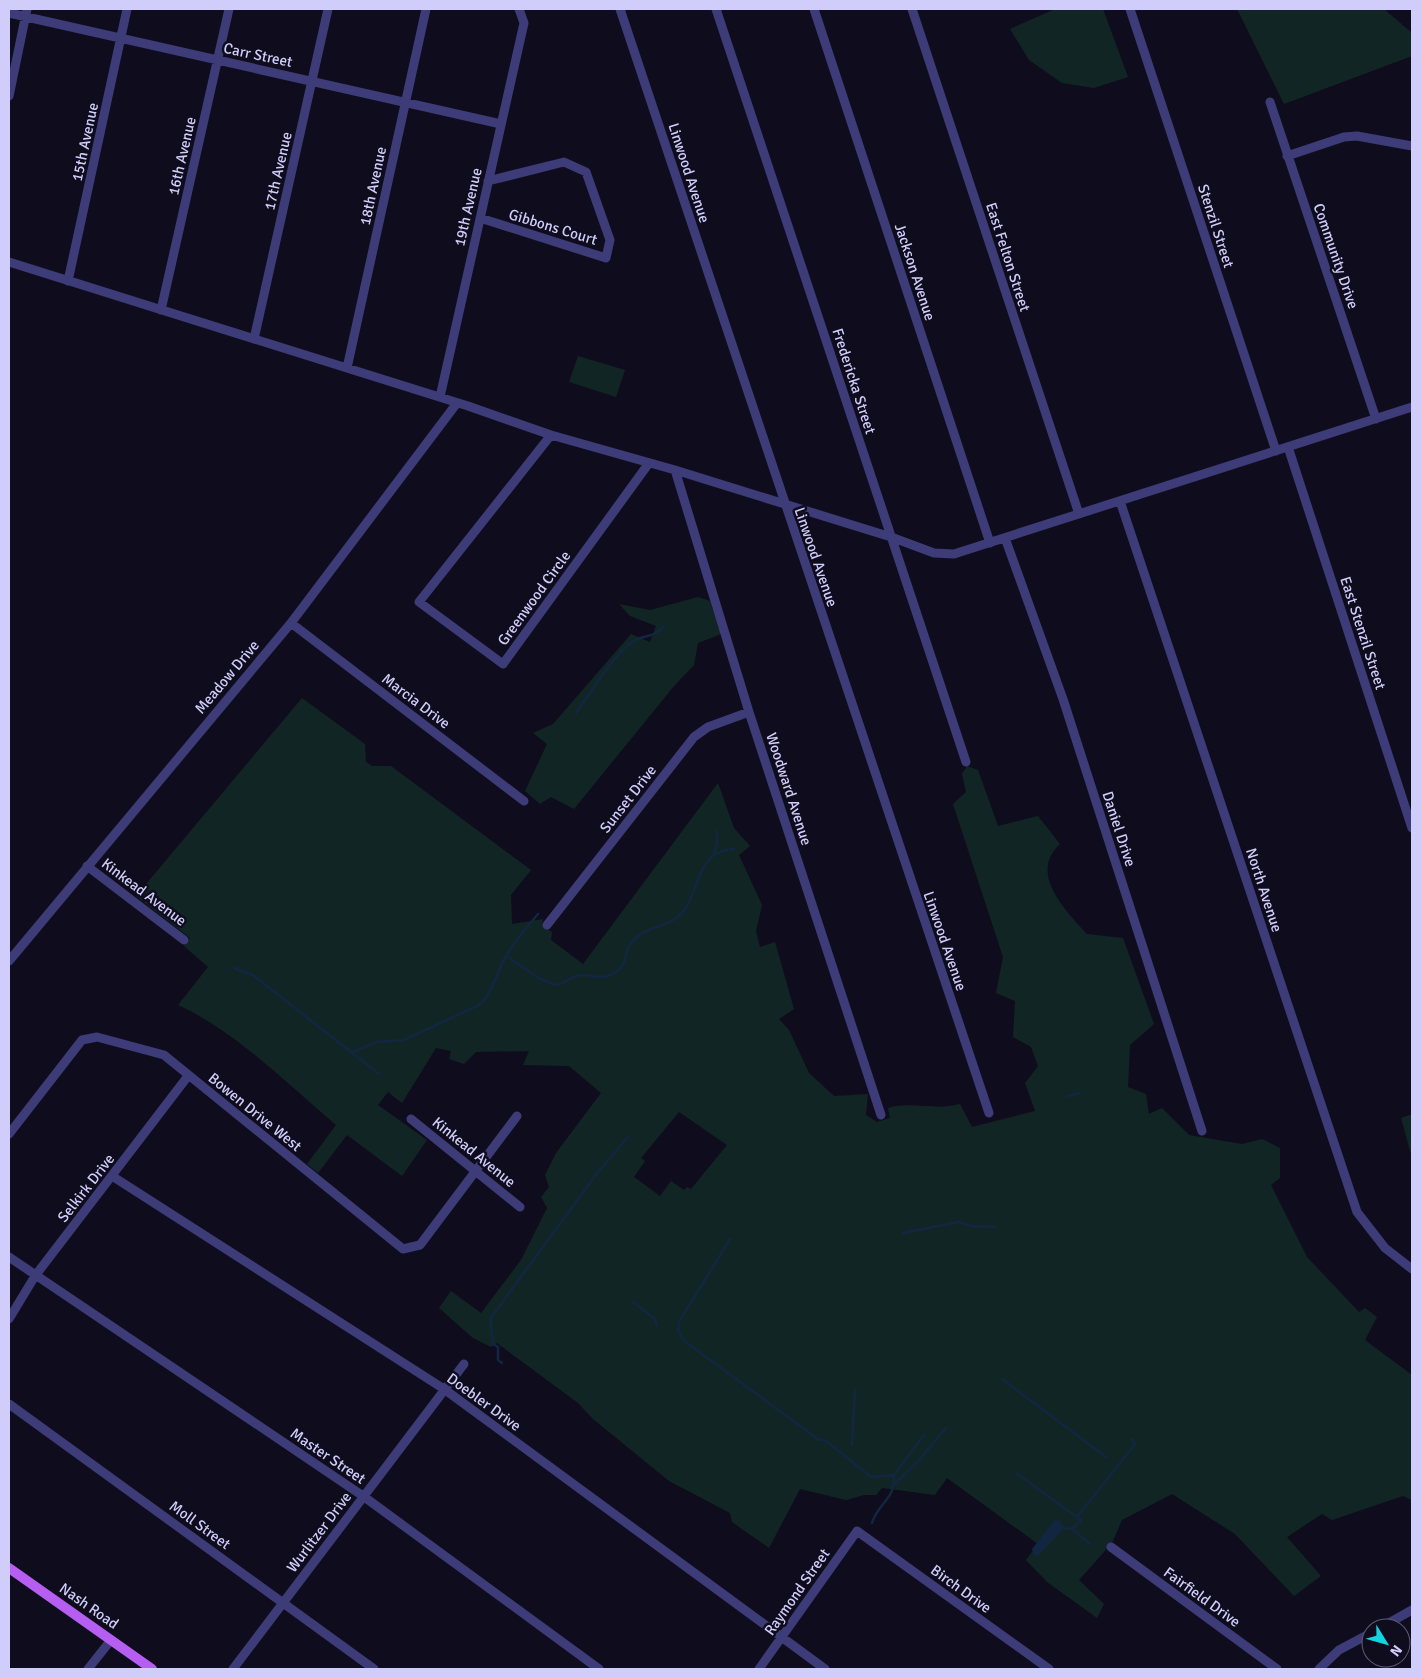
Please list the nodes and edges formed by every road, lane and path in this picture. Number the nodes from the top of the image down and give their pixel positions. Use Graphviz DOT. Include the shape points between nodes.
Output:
graph roads {
  1 [pos="126,9"];
  2 [pos="229,9"];
  3 [pos="328,9"];
  4 [pos="426,9"];
  5 [pos="519,9"];
  6 [pos="620,9"];
  7 [pos="814,9"];
  8 [pos="912,9"];
  9 [pos="1130,9"];
  10 [pos="718,10"];
  11 [pos="26,12"];
  12 [pos="9,13"];
  13 [pos="120,38"];
  14 [pos="218,60"];
  15 [pos="312,80"];
  16 [pos="9,96"];
  17 [pos="404,102"];
  18 [pos="1270,102"];
  19 [pos="501,124"];
  20 [pos="1412,146"];
  21 [pos="1287,156"];
  22 [pos="488,181"];
  23 [pos="480,218"];
  24 [pos="9,262"];
  25 [pos="68,281"];
  26 [pos="161,310"];
  27 [pos="254,339"];
  28 [pos="347,368"];
  29 [pos="440,398"];
  30 [pos="457,403"];
  31 [pos="1412,407"];
  32 [pos="1376,418"];
  33 [pos="551,435"];
  34 [pos="1288,447"];
  35 [pos="1276,451"];
  36 [pos="650,463"];
  37 [pos="675,470"];
  38 [pos="1120,501"];
  39 [pos="784,505"];
  40 [pos="1079,514"];
  41 [pos="891,537"];
  42 [pos="1005,538"];
  43 [pos="990,543"];
  44 [pos="291,623"];
  45 [pos="749,712"];
  46 [pos="966,762"];
  47 [pos="524,801"];
  48 [pos="1412,828"];
  49 [pos="87,866"];
  50 [pos="548,925"];
  51 [pos="184,940"];
  52 [pos="9,961"];
  53 [pos="188,1076"];
  54 [pos="989,1113"];
  55 [pos="882,1115"];
  56 [pos="517,1116"];
  57 [pos="411,1119"];
  58 [pos="1202,1131"];
  59 [pos="9,1134"];
  60 [pos="475,1172"];
  61 [pos="112,1176"];
  62 [pos="520,1207"];
  63 [pos="9,1256"];
  64 [pos="1412,1269"];
  65 [pos="35,1276"];
  66 [pos="9,1319"];
  67 [pos="464,1364"];
  68 [pos="444,1389"];
  69 [pos="9,1404"];
  70 [pos="363,1496"];
  71 [pos="858,1531"];
  72 [pos="1111,1547"];
  73 [pos="9,1568"];
  74 [pos="283,1602"];
  75 [pos="1412,1610"];
  76 [pos="1398,1618"];
  77 [pos="782,1637"];
  78 [pos="1361,1638"];
  79 [pos="111,1640"];
  80 [pos="88,1669"];
  81 [pos="152,1669"];
  82 [pos="233,1669"];
  83 [pos="374,1669"];
  84 [pos="599,1669"];
  85 [pos="759,1669"];
  86 [pos="826,1669"];
  87 [pos="1049,1669"];
  88 [pos="1277,1669"];
  89 [pos="1318,1669"];
  1 -- 13 [label="street, 15th Avenue"];
  2 -- 14 [label="street, 16th Avenue"];
  3 -- 15 [label="street, 17th Avenue"];
  4 -- 17 [label="street, 18th Avenue"];
  5 -- 19 [label="street, 19th Avenue" via="524,24"];
  6 -- 39 [label="street, Linwood Avenue"];
  7 -- 43 [label="street, Jackson Avenue"];
  8 -- 40 [label="street, East Felton Street"];
  9 -- 35 [label="street, Stenzil Street"];
  10 -- 41 [label="street, Fredericka Street"];
  11 -- 12 [label="street, Carr Street"];
  11 -- 13 [label="street, Carr Street"];
  11 -- 16 [label="street"];
  13 -- 14 [label="street, Carr Street"];
  13 -- 25 [label="street, 15th Avenue"];
  14 -- 15 [label="street, Carr Street"];
  14 -- 26 [label="street, 16th Avenue"];
  15 -- 17 [label="street, Carr Street"];
  15 -- 27 [label="street, 17th Avenue"];
  17 -- 19 [label="street, Carr Street"];
  17 -- 28 [label="street, 18th Avenue"];
  18 -- 21 [label="street, Community Drive"];
  19 -- 22 [label="street, 19th Avenue"];
  20 -- 21 [label="street" via="1357,136 1344,137"];
  21 -- 32 [label="street, Community Drive"];
  22 -- 23 [label="street, 19th Avenue"];
  22 -- 23 [label="street, Gibbons Court" via="564,162 586,172 610,240 606,258"];
  23 -- 29 [label="street, 19th Avenue"];
  24 -- 25 [label="street"];
  25 -- 26 [label="street"];
  26 -- 27 [label="street"];
  27 -- 28 [label="street"];
  28 -- 29 [label="street"];
  29 -- 30 [label="street"];
  30 -- 33 [label="street"];
  30 -- 44 [label="street, Meadow Drive"];
  31 -- 32 [label="street"];
  32 -- 34 [label="street"];
  33 -- 36 [label="street"];
  33 -- 36 [label="street, Greenwood Circle" via="419,602 503,664"];
  34 -- 35 [label="street"];
  34 -- 48 [label="street, East Stenzil Street"];
  35 -- 38 [label="street"];
  36 -- 37 [label="street"];
  37 -- 39 [label="street"];
  37 -- 45 [label="street, Woodward Avenue"];
  38 -- 40 [label="street"];
  38 -- 64 [label="street, North Avenue" via="1357,1212 1385,1248"];
  39 -- 41 [label="street"];
  39 -- 54 [label="street, Linwood Avenue"];
  40 -- 42 [label="street"];
  41 -- 43 [label="street" via="934,554 954,554"];
  41 -- 46 [label="street, Fredericka Street"];
  42 -- 43 [label="street"];
  42 -- 58 [label="street, Daniel Drive" via="1066,708"];
  44 -- 47 [label="street, Marcia Drive"];
  44 -- 49 [label="street, Meadow Drive"];
  45 -- 50 [label="street, Sunset Drive" via="708,727 694,737"];
  45 -- 55 [label="street, Woodward Avenue"];
  49 -- 51 [label="street, Kinkead Avenue"];
  49 -- 52 [label="street, Meadow Drive"];
  53 -- 59 [label="street, Bowen Drive West" via="164,1055 97,1037 82,1040"];
  53 -- 60 [label="street, Bowen Drive West" via="403,1249 420,1245"];
  53 -- 61 [label="street, Selkirk Drive"];
  56 -- 60 [label="street"];
  57 -- 60 [label="street, Kinkead Avenue"];
  60 -- 62 [label="street, Kinkead Avenue"];
  61 -- 65 [label="street, Selkirk Drive"];
  61 -- 68 [label="street, Doebler Drive"];
  63 -- 65 [label="street, Master Street"];
  65 -- 66 [label="street, Selkirk Drive"];
  65 -- 70 [label="street, Master Street"];
  67 -- 68 [label="street, Wurlitzer Drive"];
  68 -- 70 [label="street, Wurlitzer Drive"];
  68 -- 77 [label="street, Doebler Drive"];
  69 -- 74 [label="street, Moll Street"];
  70 -- 74 [label="street, Wurlitzer Drive"];
  70 -- 84 [label="street, Master Street"];
  71 -- 77 [label="street, Raymond Street"];
  71 -- 87 [label="street, Birch Drive"];
  72 -- 88 [label="street, Fairfield Drive"];
  73 -- 79 [label="main road, Nash Road"];
  74 -- 82 [label="street, Wurlitzer Drive"];
  74 -- 83 [label="street, Moll Street"];
  75 -- 76 [label="street"];
  77 -- 85 [label="street, Raymond Street"];
  77 -- 86 [label="street, Doebler Drive"];
  78 -- 89 [label="street" via="1339,1650"];
  79 -- 80 [label="street"];
  79 -- 81 [label="main road, Nash Road"];
}
